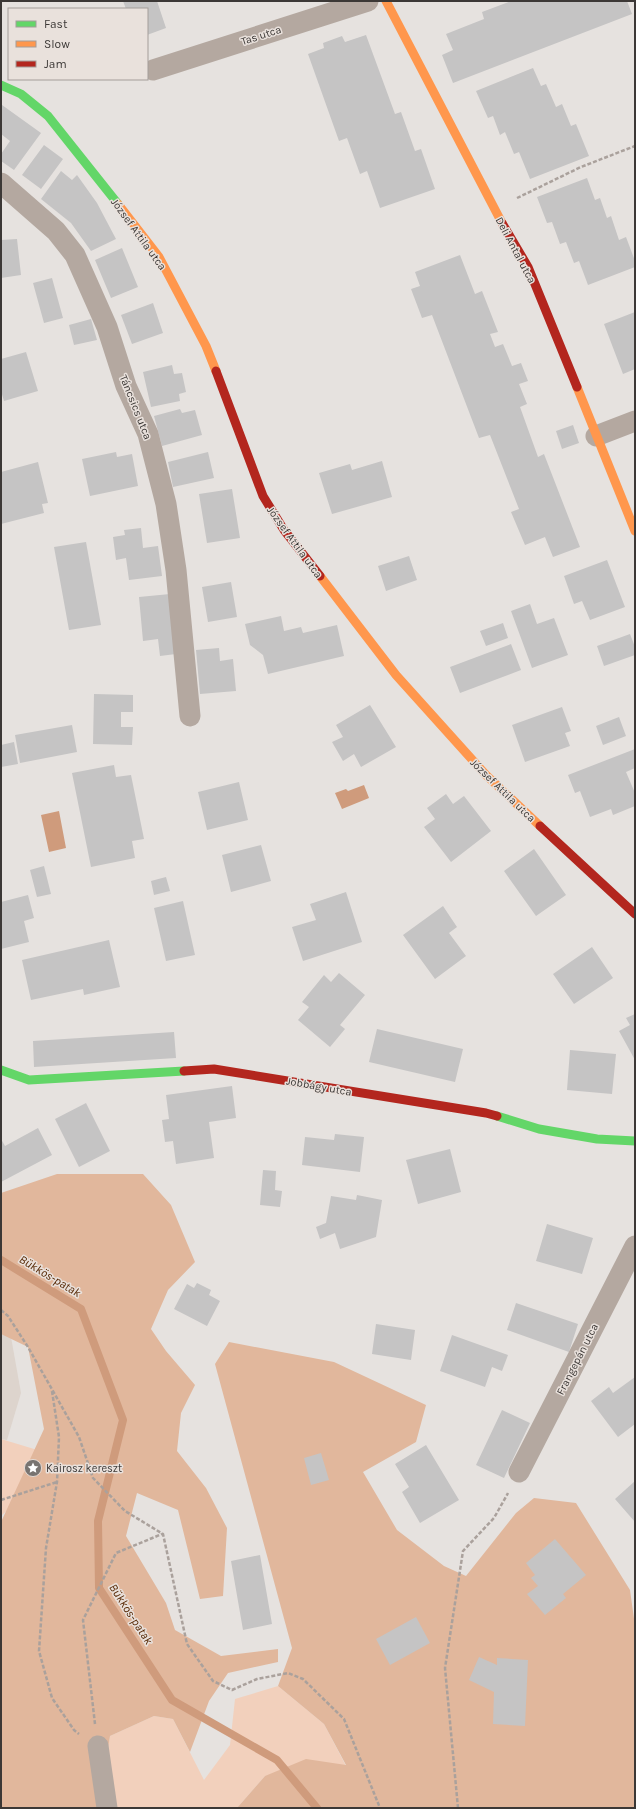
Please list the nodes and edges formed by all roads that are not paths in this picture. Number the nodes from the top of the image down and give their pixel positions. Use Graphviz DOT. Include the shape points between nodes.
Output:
graph roads {
  1 [pos="368,1"];
  2 [pos="386,1"];
  3 [pos="153,70"];
  4 [pos="1,85"];
  5 [pos="1,183"];
  6 [pos="635,421"];
  7 [pos="596,436"];
  8 [pos="635,531"];
  9 [pos="190,716"];
  10 [pos="635,914"];
  11 [pos="1,1070"];
  12 [pos="635,1141"];
  13 [pos="635,1246"];
  14 [pos="519,1472"];
  15 [pos="98,1746"];
  16 [pos="107,1808"];
  1 -- 3 [label="street, Tas utca"];
  2 -- 7 [label="street, Deli Antal utca" via="494,209 528,267"];
  4 -- 10 [label="street, József Attila utca" via="21,94 48,116 159,258 206,346 263,496 284,530 396,675 486,775"];
  5 -- 9 [label="street, Táncsics utca" via="56,230 76,255 107,326 126,386 148,434 168,511"];
  6 -- 7 [label="street"];
  7 -- 8 [label="street, Deli Antal utca"];
  11 -- 12 [label="street, Jobbágy utca" via="29,1080 214,1069 486,1113 539,1130 597,1139"];
  13 -- 14 [label="street, Frangepán utca"];
  15 -- 16 [label="street"];
}
